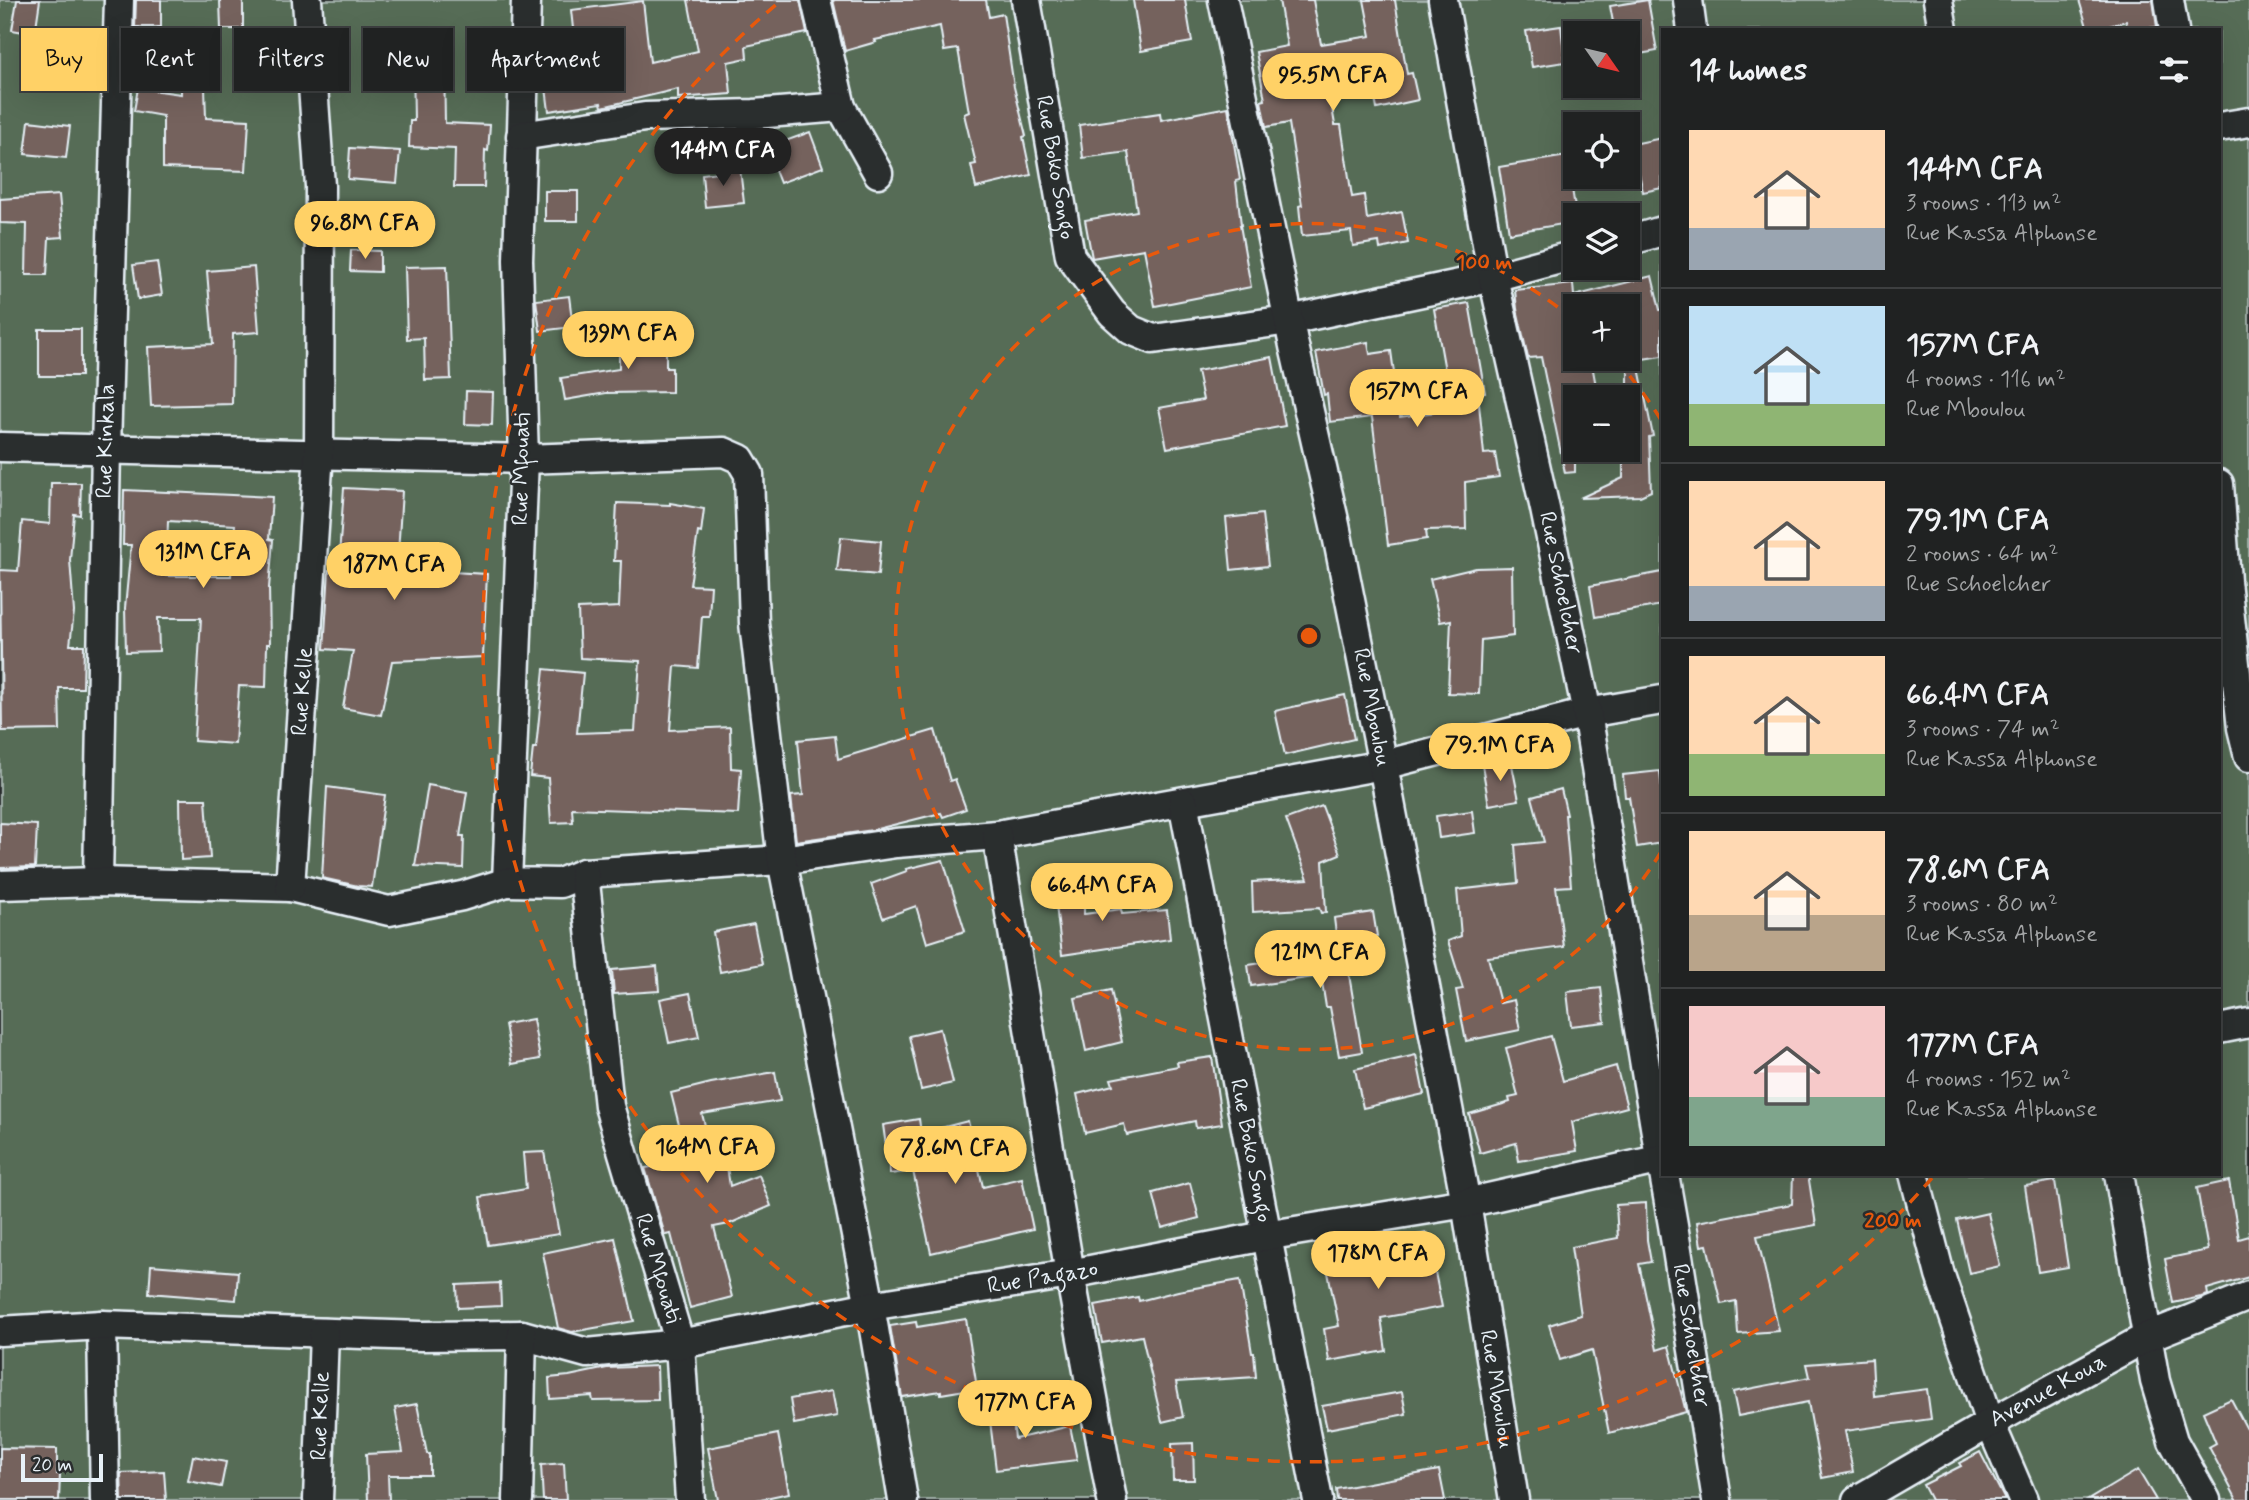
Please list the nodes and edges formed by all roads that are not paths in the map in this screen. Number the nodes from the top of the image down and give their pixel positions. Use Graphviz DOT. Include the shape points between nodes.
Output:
graph roads {
  1 [pos="119,0"];
  2 [pos="307,0"];
  3 [pos="526,0"];
  4 [pos="816,0"];
  5 [pos="1026,0"];
  6 [pos="1223,0"];
  7 [pos="1443,0"];
  8 [pos="1688,0"];
  9 [pos="1938,0"];
  10 [pos="2169,0"];
  11 [pos="1692,28"];
  12 [pos="1943,28"];
  13 [pos="2174,28"];
  14 [pos="841,107"];
  15 [pos="2249,122"];
  16 [pos="2221,127"];
  17 [pos="521,136"];
  18 [pos="878,173"];
  19 [pos="1661,231"];
  20 [pos="1640,237"];
  21 [pos="1563,258"];
  22 [pos="1493,277"];
  23 [pos="1289,320"];
  24 [pos="0,447"];
  25 [pos="106,449"];
  26 [pos="319,453"];
  27 [pos="524,459"];
  28 [pos="2221,500"];
  29 [pos="2231,580"];
  30 [pos="1661,700"];
  31 [pos="1587,713"];
  32 [pos="2249,757"];
  33 [pos="1383,765"];
  34 [pos="1183,802"];
  35 [pos="997,835"];
  36 [pos="782,860"];
  37 [pos="584,873"];
  38 [pos="98,882"];
  39 [pos="513,882"];
  40 [pos="0,885"];
  41 [pos="290,887"];
  42 [pos="2249,1023"];
  43 [pos="2221,1029"];
  44 [pos="1661,1160"];
  45 [pos="1661,1166"];
  46 [pos="1664,1176"];
  47 [pos="1915,1176"];
  48 [pos="2119,1176"];
  49 [pos="1466,1203"];
  50 [pos="1265,1236"];
  51 [pos="1070,1274"];
  52 [pos="2249,1296"];
  53 [pos="870,1307"];
  54 [pos="102,1325"];
  55 [pos="0,1331"];
  56 [pos="324,1333"];
  57 [pos="522,1335"];
  58 [pos="2147,1337"];
  59 [pos="680,1344"];
  60 [pos="1990,1423"];
  61 [pos="105,1500"];
  62 [pos="318,1500"];
  63 [pos="517,1500"];
  64 [pos="690,1500"];
  65 [pos="903,1500"];
  66 [pos="1112,1500"];
  67 [pos="1318,1500"];
  68 [pos="1514,1500"];
  69 [pos="1717,1500"];
  70 [pos="1857,1500"];
  71 [pos="2023,1500"];
  72 [pos="2206,1500"];
  1 -- 25 [label="street, Rue Kinkala"];
  2 -- 26 [label="street, Rue Kelle" via="320,186"];
  3 -- 17 [label="street, Rue Mfouati"];
  4 -- 14 [label="street"];
  5 -- 23 [label="street, Rue Boko Songo" via="1070,256 1112,313 1131,330 1153,339"];
  6 -- 23 [label="street, Rue Mboulou"];
  7 -- 22 [label="street, Rue Schoelcher"];
  8 -- 11 [label="street"];
  9 -- 12 [label="street"];
  10 -- 13 [label="street"];
  14 -- 17 [label="street" via="645,117"];
  14 -- 18 [label="street"];
  15 -- 16 [label="street"];
  17 -- 27 [label="street, Rue Mfouati" via="517,260"];
  19 -- 20 [label="street"];
  21 -- 22 [label="street"];
  22 -- 23 [label="street"];
  22 -- 31 [label="street, Rue Schoelcher"];
  23 -- 33 [label="street, Rue Mboulou"];
  24 -- 25 [label="street"];
  25 -- 26 [label="street"];
  25 -- 38 [label="street, Rue Kinkala"];
  26 -- 27 [label="street"];
  26 -- 41 [label="street, Rue Kelle"];
  27 -- 36 [label="street" via="724,452 740,459 749,474 754,624"];
  27 -- 39 [label="street, Rue Mfouati"];
  28 -- 29 [label="street"];
  29 -- 32 [label="street" via="2242,728"];
  30 -- 31 [label="street"];
  31 -- 33 [label="street"];
  31 -- 44 [label="street, Rue Schoelcher"];
  33 -- 34 [label="street"];
  33 -- 49 [label="street, Rue Mboulou"];
  34 -- 35 [label="street"];
  34 -- 50 [label="street, Rue Boko Songo"];
  35 -- 36 [label="street" via="896,843"];
  35 -- 51 [label="street"];
  36 -- 37 [label="street"];
  36 -- 53 [label="street"];
  37 -- 39 [label="street" via="560,883"];
  37 -- 59 [label="street, Rue Mfouati" via="609,1106"];
  38 -- 40 [label="street"];
  38 -- 41 [label="street"];
  39 -- 41 [label="street" via="389,911"];
  42 -- 43 [label="street"];
  45 -- 49 [label="street, Rue Pagazo"];
  46 -- 69 [label="street, Rue Schoelcher"];
  47 -- 60 [label="street" via="1940,1275"];
  48 -- 58 [label="street"];
  49 -- 50 [label="street, Rue Pagazo"];
  49 -- 68 [label="street, Rue Mboulou"];
  50 -- 51 [label="street, Rue Pagazo"];
  50 -- 67 [label="street, Rue Boko Songo"];
  51 -- 53 [label="street, Rue Pagazo"];
  51 -- 66 [label="street"];
  52 -- 58 [label="street, Avenue Koua"];
  53 -- 59 [label="street, Rue Pagazo"];
  53 -- 65 [label="street"];
  54 -- 55 [label="street, Rue Pagazo"];
  54 -- 56 [label="street, Rue Pagazo"];
  54 -- 61 [label="street"];
  56 -- 57 [label="street, Rue Pagazo"];
  56 -- 62 [label="street, Rue Kelle"];
  57 -- 59 [label="street, Rue Pagazo" via="587,1353"];
  57 -- 63 [label="street"];
  58 -- 60 [label="street, Avenue Koua"];
  58 -- 72 [label="street" via="2173,1441"];
  59 -- 64 [label="street, Rue Mfouati"];
  60 -- 70 [label="street, Avenue Koua"];
  60 -- 71 [label="street"];
}
